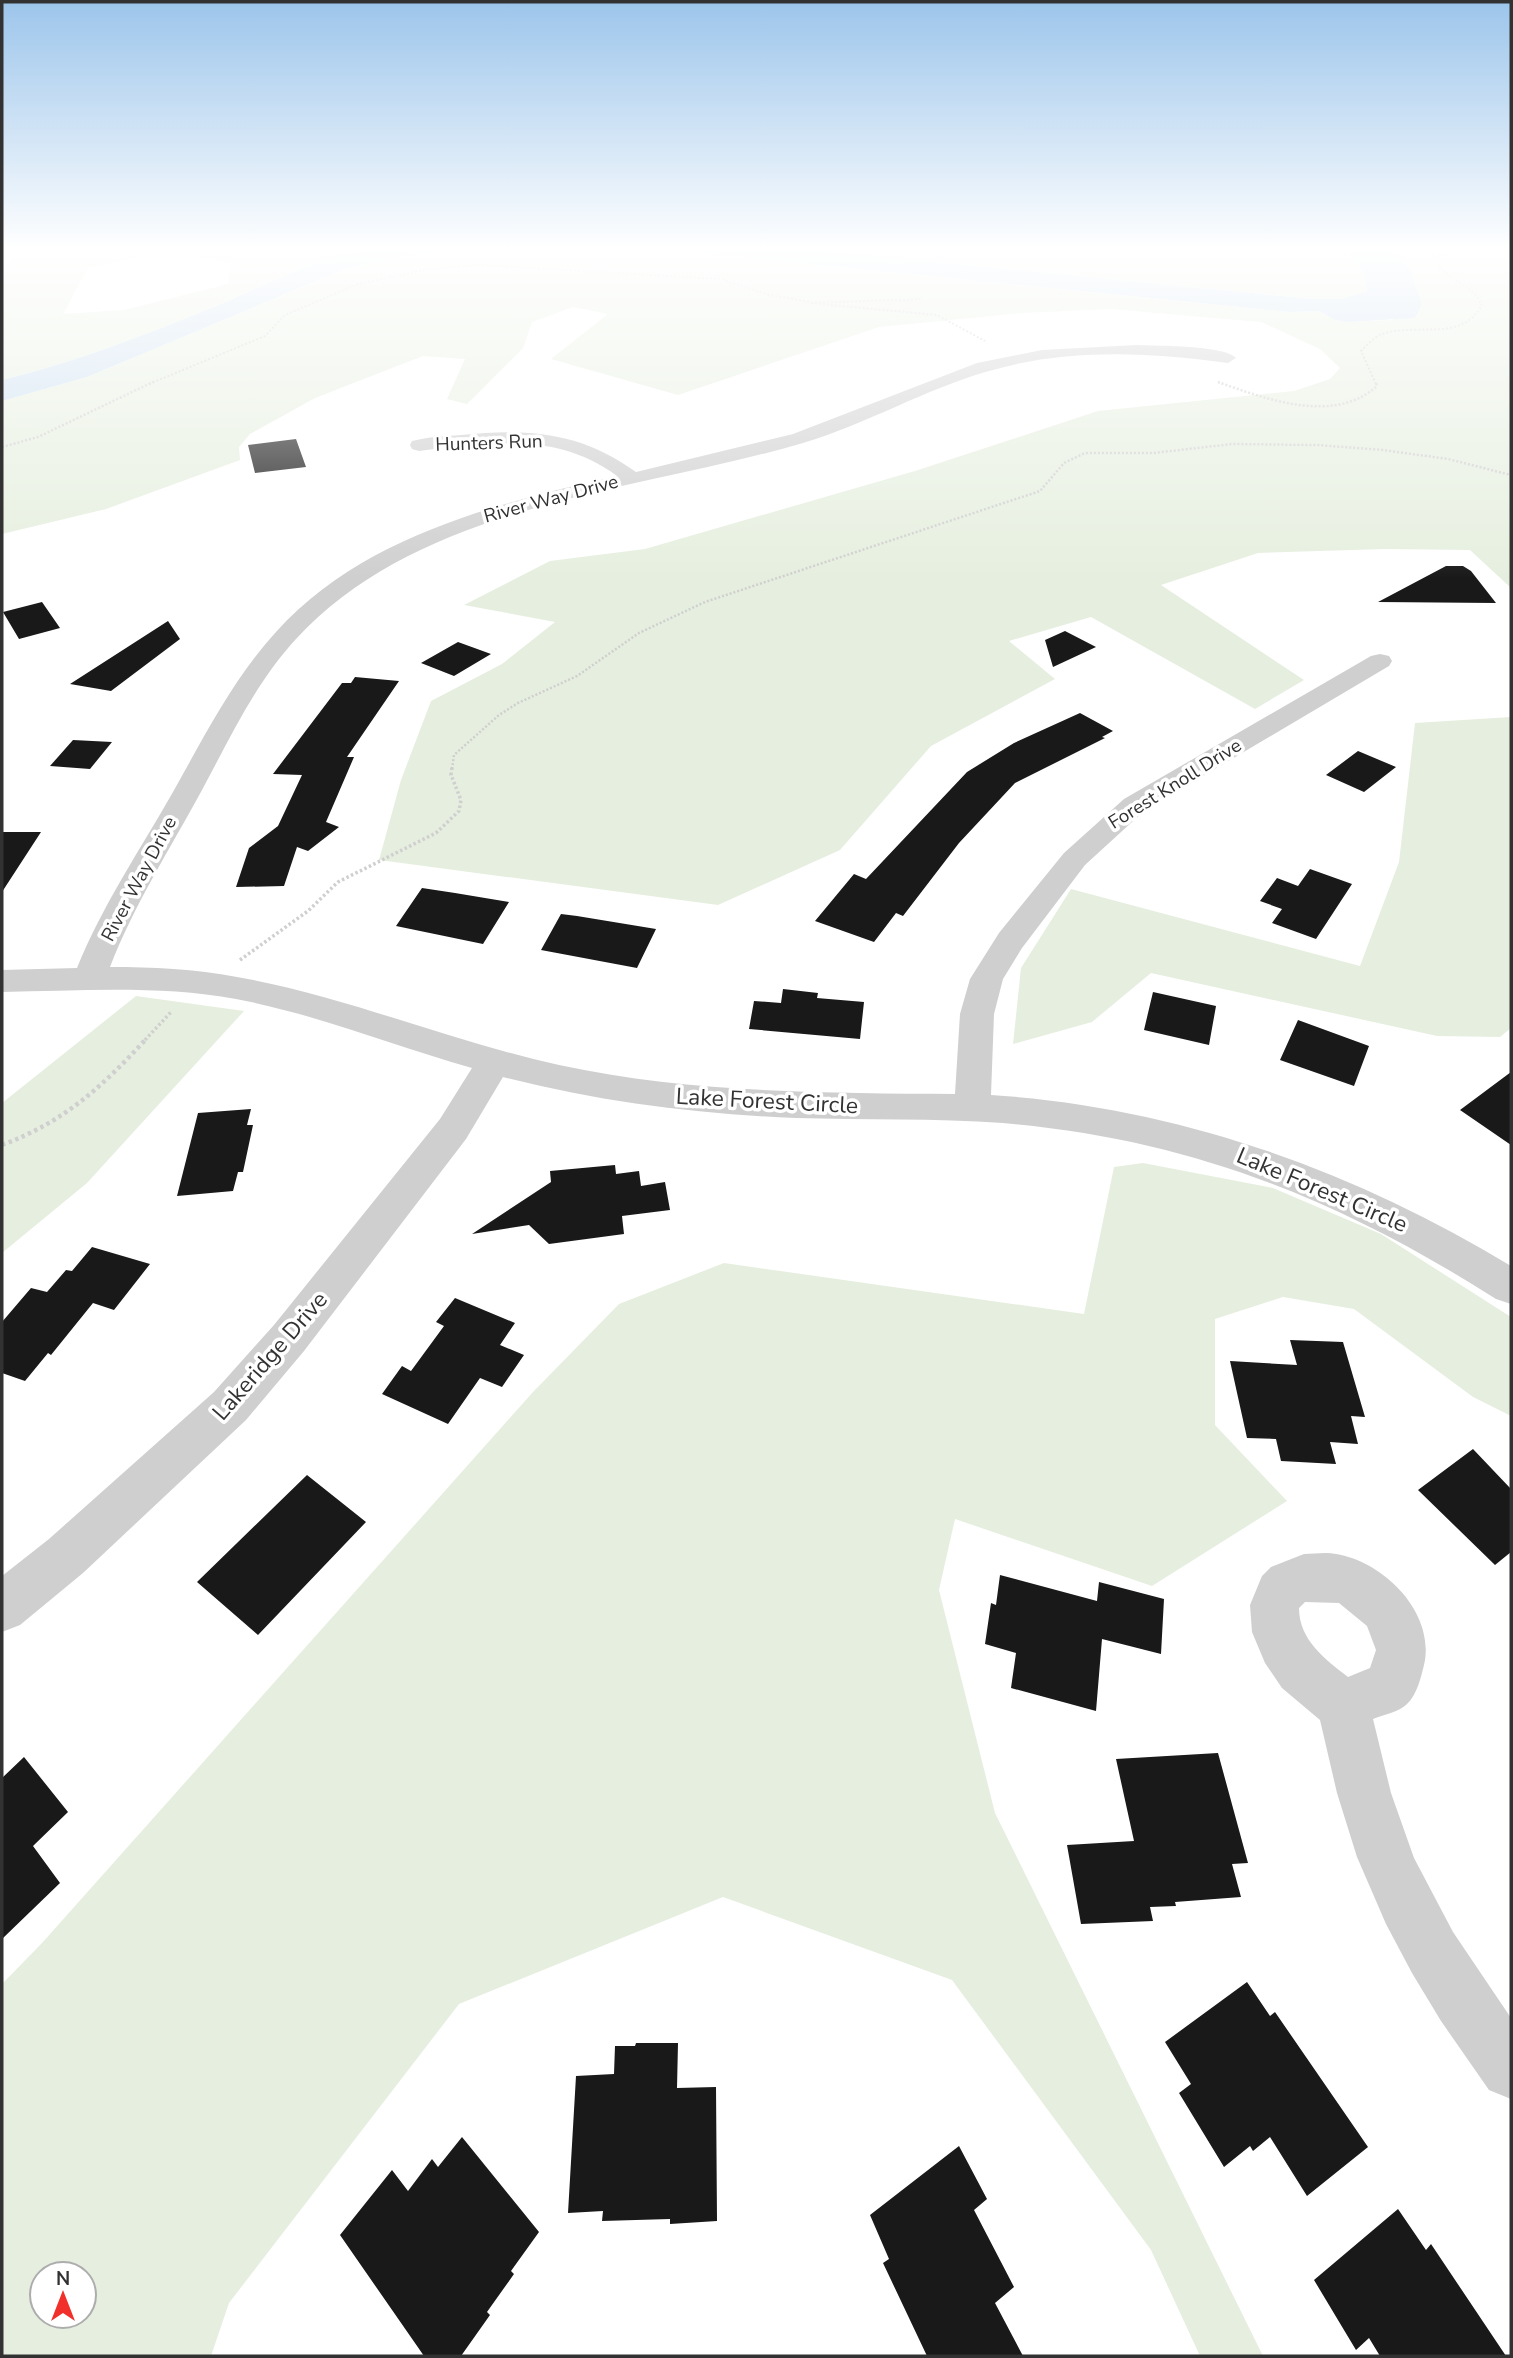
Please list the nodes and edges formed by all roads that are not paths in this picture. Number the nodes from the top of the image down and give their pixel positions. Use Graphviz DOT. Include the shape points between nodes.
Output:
graph roads {
  1 [pos="1027,358"];
  2 [pos="419,446"];
  3 [pos="632,478"];
  4 [pos="1381,661"];
  5 [pos="89,979"];
  6 [pos="2,981"];
  7 [pos="494,1063"];
  8 [pos="972,1109"];
  9 [pos="1511,1287"];
  10 [pos="2,1607"];
  11 [pos="1343,1705"];
  12 [pos="1511,2068"];
  1 -- 3 [label="street, River Way Drive" via="968,372 801,437"];
  2 -- 3 [label="street, Hunters Run" via="499,438 569,443 600,454"];
  3 -- 5 [label="street, River Way Drive" via="499,510 433,536 364,572 312,610 275,648 223,730 114,923"];
  4 -- 8 [label="street, Forest Knoll Drive" via="1134,805 1066,866 988,976 979,1002"];
  5 -- 6 [label="street, Lake Forest Circle"];
  5 -- 7 [label="street, Lake Forest Circle" via="120,977 235,988"];
  7 -- 8 [label="street, Lake Forest Circle" via="612,1088 696,1098"];
  7 -- 10 [label="street, Lakeridge Drive" via="453,1129 230,1406 76,1548"];
  8 -- 9 [label="street, Lake Forest Circle" via="1115,1124 1209,1144 1400,1221"];
  11 -- 12 [label="street" via="1358,1773 1393,1877 1434,1959"];
}
